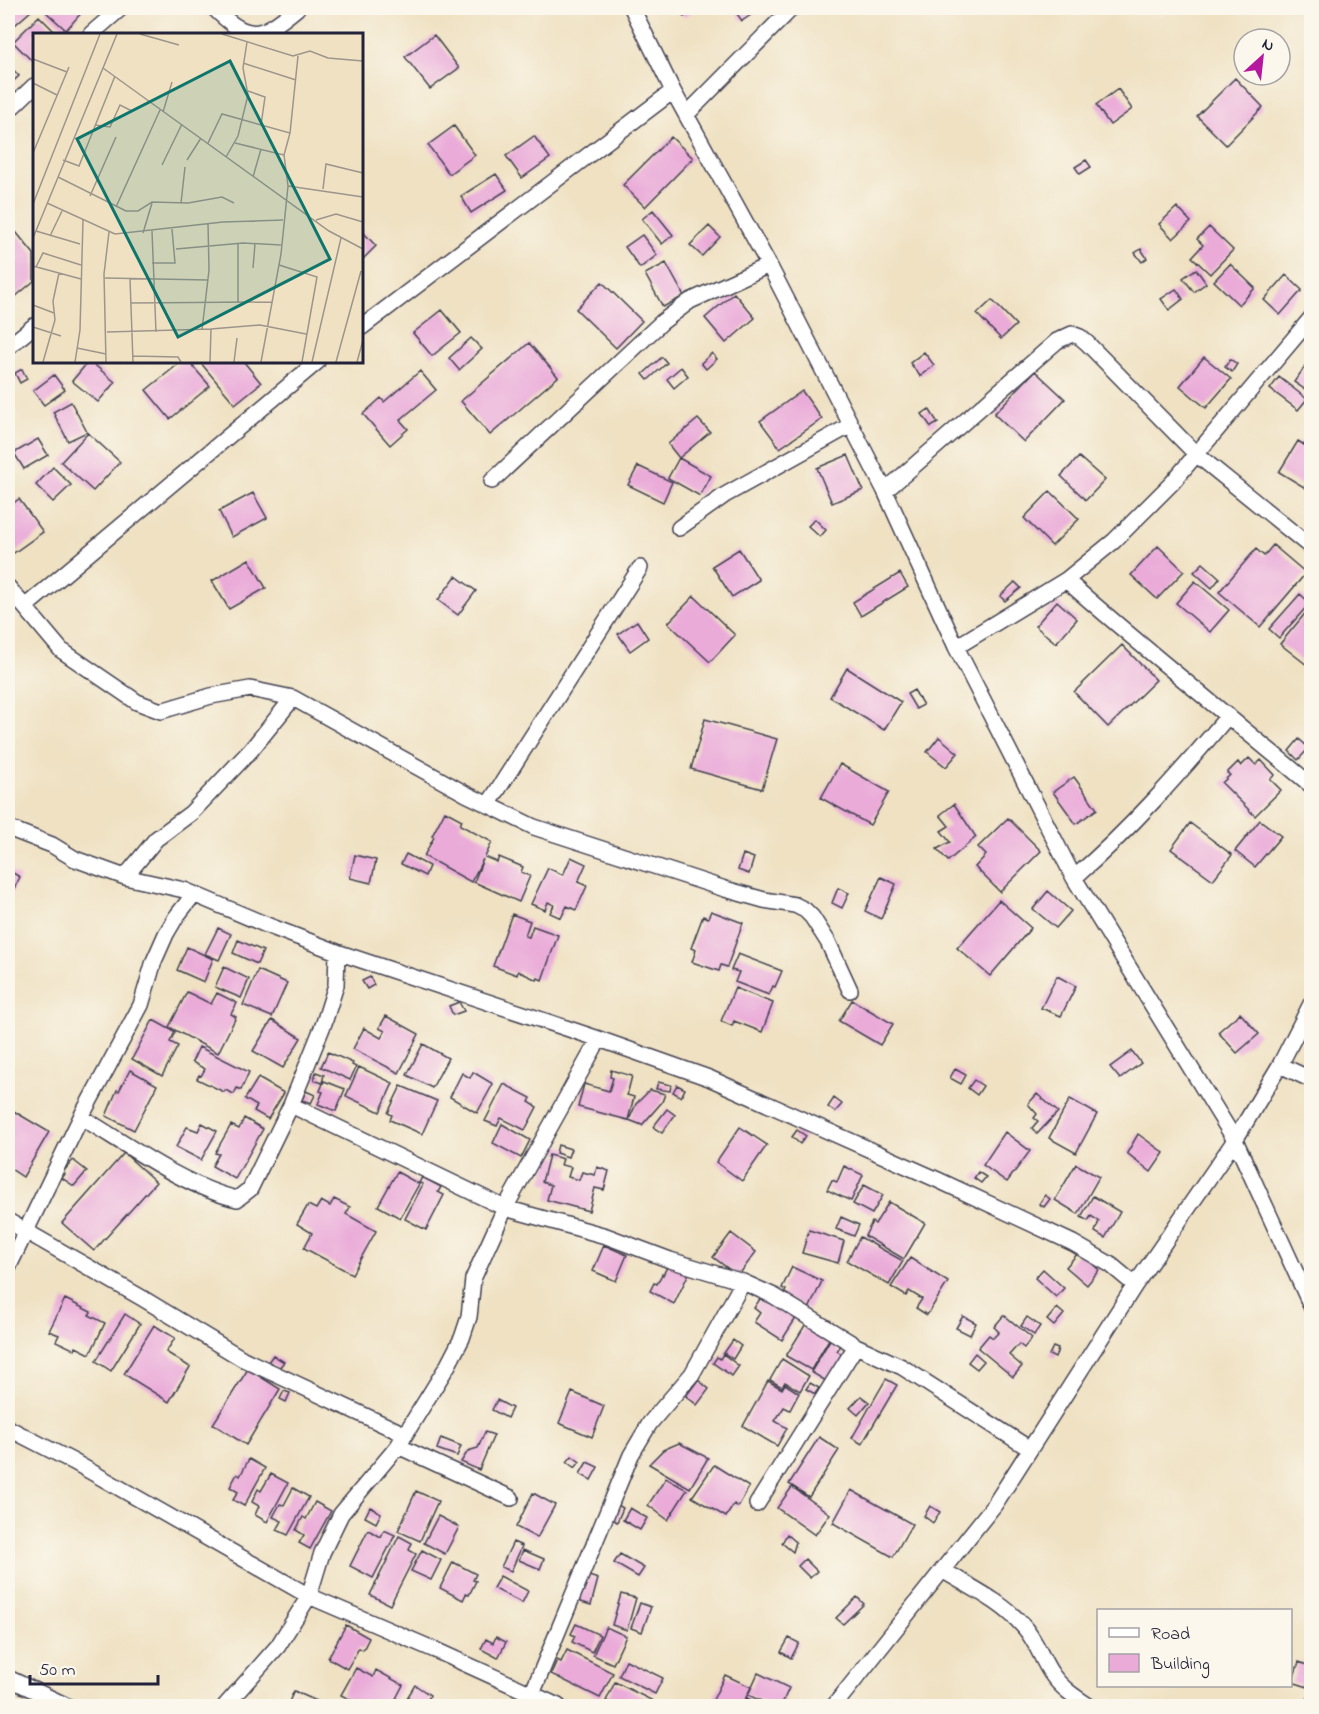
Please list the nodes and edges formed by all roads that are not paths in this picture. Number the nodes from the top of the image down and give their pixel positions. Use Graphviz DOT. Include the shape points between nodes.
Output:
graph roads {
  1 [pos="121,8"];
  2 [pos="214,8"];
  3 [pos="297,8"];
  4 [pos="632,8"];
  5 [pos="792,8"];
  6 [pos="92,33"];
  7 [pos="33,87"];
  8 [pos="673,90"];
  9 [pos="8,111"];
  10 [pos="686,115"];
  11 [pos="769,265"];
  12 [pos="1311,316"];
  13 [pos="363,326"];
  14 [pos="33,327"];
  15 [pos="8,346"];
  16 [pos="316,363"];
  17 [pos="851,424"];
  18 [pos="1196,454"];
  19 [pos="492,481"];
  20 [pos="885,490"];
  21 [pos="679,528"];
  22 [pos="1311,548"];
  23 [pos="640,568"];
  24 [pos="1066,580"];
  25 [pos="8,586"];
  26 [pos="26,606"];
  27 [pos="957,647"];
  28 [pos="293,698"];
  29 [pos="1228,716"];
  30 [pos="1311,786"];
  31 [pos="488,805"];
  32 [pos="8,828"];
  33 [pos="124,877"];
  34 [pos="1074,878"];
  35 [pos="194,894"];
  36 [pos="337,952"];
  37 [pos="850,990"];
  38 [pos="1311,1002"];
  39 [pos="599,1039"];
  40 [pos="1280,1065"];
  41 [pos="1311,1080"];
  42 [pos="291,1105"];
  43 [pos="81,1117"];
  44 [pos="1235,1140"];
  45 [pos="505,1208"];
  46 [pos="8,1221"];
  47 [pos="26,1232"];
  48 [pos="8,1268"];
  49 [pos="743,1282"];
  50 [pos="1135,1285"];
  51 [pos="1311,1308"];
  52 [pos="856,1346"];
  53 [pos="8,1428"];
  54 [pos="401,1440"];
  55 [pos="1030,1449"];
  56 [pos="511,1498"];
  57 [pos="758,1504"];
  58 [pos="944,1571"];
  59 [pos="309,1596"];
  60 [pos="8,1678"];
  61 [pos="532,1694"];
  62 [pos="67,1707"];
  63 [pos="225,1707"];
  64 [pos="558,1707"];
  65 [pos="834,1707"];
  66 [pos="1089,1707"];
  1 -- 6 [label="street"];
  2 -- 3 [label="street" via="238,29 253,32 265,32"];
  4 -- 8 [label="street"];
  5 -- 10 [label="street"];
  7 -- 9 [label="street"];
  8 -- 10 [label="street"];
  8 -- 13 [label="street"];
  10 -- 11 [label="street"];
  11 -- 17 [label="street"];
  11 -- 19 [label="street" via="690,302 662,322"];
  12 -- 18 [label="street"];
  14 -- 15 [label="street"];
  16 -- 26 [label="street"];
  17 -- 20 [label="street"];
  17 -- 21 [label="street" via="725,495"];
  18 -- 20 [label="street" via="1087,343 1072,334 1057,341"];
  18 -- 22 [label="street"];
  18 -- 24 [label="street" via="1150,507"];
  20 -- 27 [label="street"];
  23 -- 31 [label="street"];
  24 -- 27 [label="street"];
  24 -- 29 [label="street"];
  25 -- 26 [label="street"];
  26 -- 28 [label="street" via="61,650 137,702 161,711 250,689"];
  27 -- 34 [label="street"];
  28 -- 31 [label="street"];
  28 -- 33 [label="street" via="251,750 191,813 156,839"];
  29 -- 30 [label="street"];
  29 -- 34 [label="street" via="1112,846"];
  31 -- 37 [label="street" via="574,841 805,910 828,942"];
  32 -- 33 [label="street"];
  33 -- 35 [label="street"];
  34 -- 44 [label="street"];
  35 -- 36 [label="street"];
  35 -- 43 [label="street" via="166,934 141,1005"];
  36 -- 39 [label="street"];
  36 -- 42 [label="street" via="332,1002"];
  38 -- 40 [label="street"];
  39 -- 45 [label="street"];
  39 -- 50 [label="street" via="709,1078 938,1180 1073,1243 1112,1265"];
  40 -- 41 [label="street"];
  40 -- 44 [label="street"];
  42 -- 43 [label="street" via="250,1189 237,1199 184,1179"];
  42 -- 45 [label="street"];
  43 -- 47 [label="street"];
  44 -- 50 [label="street"];
  44 -- 51 [label="street"];
  45 -- 49 [label="street" via="606,1236"];
  45 -- 54 [label="street" via="473,1279 462,1338"];
  46 -- 47 [label="street"];
  47 -- 48 [label="street"];
  47 -- 54 [label="street" via="243,1359"];
  49 -- 52 [label="street" via="774,1296"];
  49 -- 61 [label="street" via="693,1374 650,1423 631,1455"];
  50 -- 55 [label="street"];
  52 -- 55 [label="street" via="902,1367"];
  52 -- 57 [label="street"];
  53 -- 59 [label="street"];
  54 -- 56 [label="street"];
  54 -- 59 [label="street" via="341,1514 322,1553"];
  55 -- 58 [label="street" via="995,1504"];
  58 -- 65 [label="street"];
  58 -- 66 [label="street" via="1022,1623 1055,1679"];
  59 -- 61 [label="street"];
  59 -- 63 [label="street" via="278,1646"];
  60 -- 62 [label="street"];
  61 -- 64 [label="street"];
}
